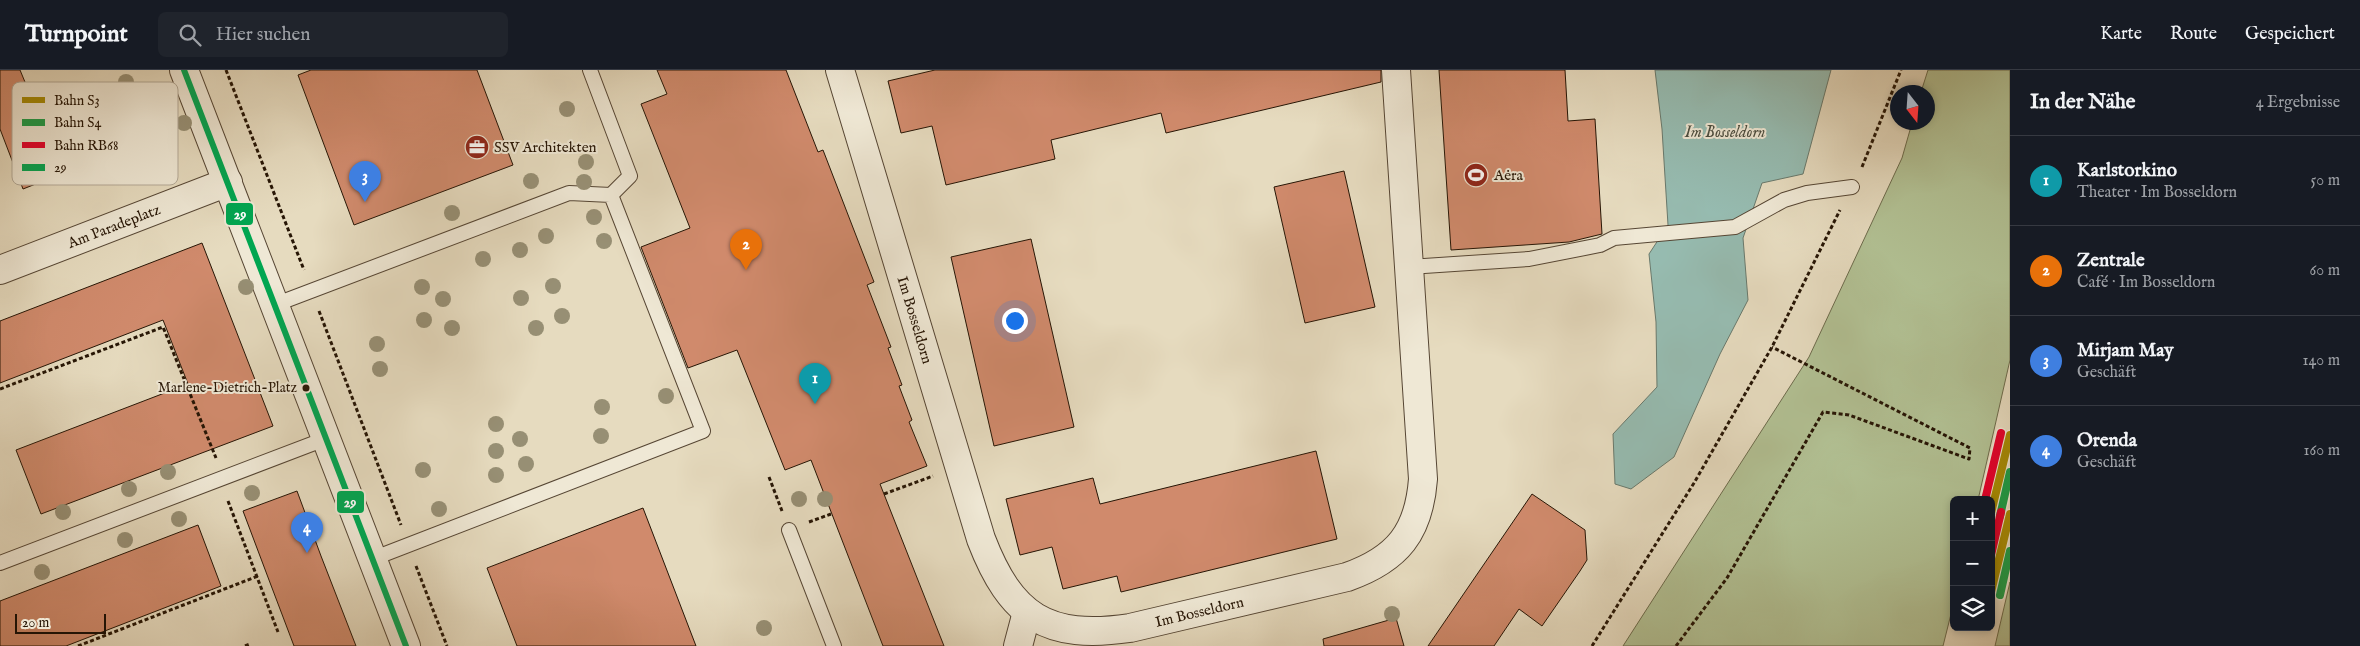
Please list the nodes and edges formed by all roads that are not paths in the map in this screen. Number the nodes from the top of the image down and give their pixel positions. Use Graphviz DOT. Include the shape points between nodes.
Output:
graph roads {
  1 [pos="184,70"];
  2 [pos="590,70"];
  3 [pos="840,70"];
  4 [pos="1396,70"];
  5 [pos="228,182"];
  6 [pos="1852,187"];
  7 [pos="611,195"];
  8 [pos="1409,267"];
  9 [pos="0,270"];
  10 [pos="274,305"];
  11 [pos="325,439"];
  12 [pos="789,530"];
  13 [pos="372,558"];
  14 [pos="0,563"];
  15 [pos="1027,612"];
  16 [pos="406,646"];
  17 [pos="834,646"];
  18 [pos="1018,646"];
  1 -- 5 [label="street"];
  2 -- 7 [label="lane" via="630,176"];
  3 -- 15 [label="street, Im Bosseldorn" via="992,567 1002,585"];
  4 -- 8 [label="street, Im Bosseldorn"];
  5 -- 9 [label="street, Am Paradeplatz"];
  5 -- 10 [label="street"];
  6 -- 8 [label="lane" via="1807,193 1784,200 1735,227 1614,238 1600,246 1529,259"];
  7 -- 10 [label="lane" via="569,193"];
  7 -- 13 [label="lane" via="703,431"];
  8 -- 15 [label="street, Im Bosseldorn" via="1423,479 1422,500 1414,525 1401,546 1367,570 1347,577 1130,628 1102,632 1060,628"];
  10 -- 11 [label="street"];
  11 -- 13 [label="street"];
  11 -- 14 [label="lane"];
  12 -- 17 [label="lane"];
  13 -- 16 [label="street"];
  15 -- 18 [label="street"];
}
